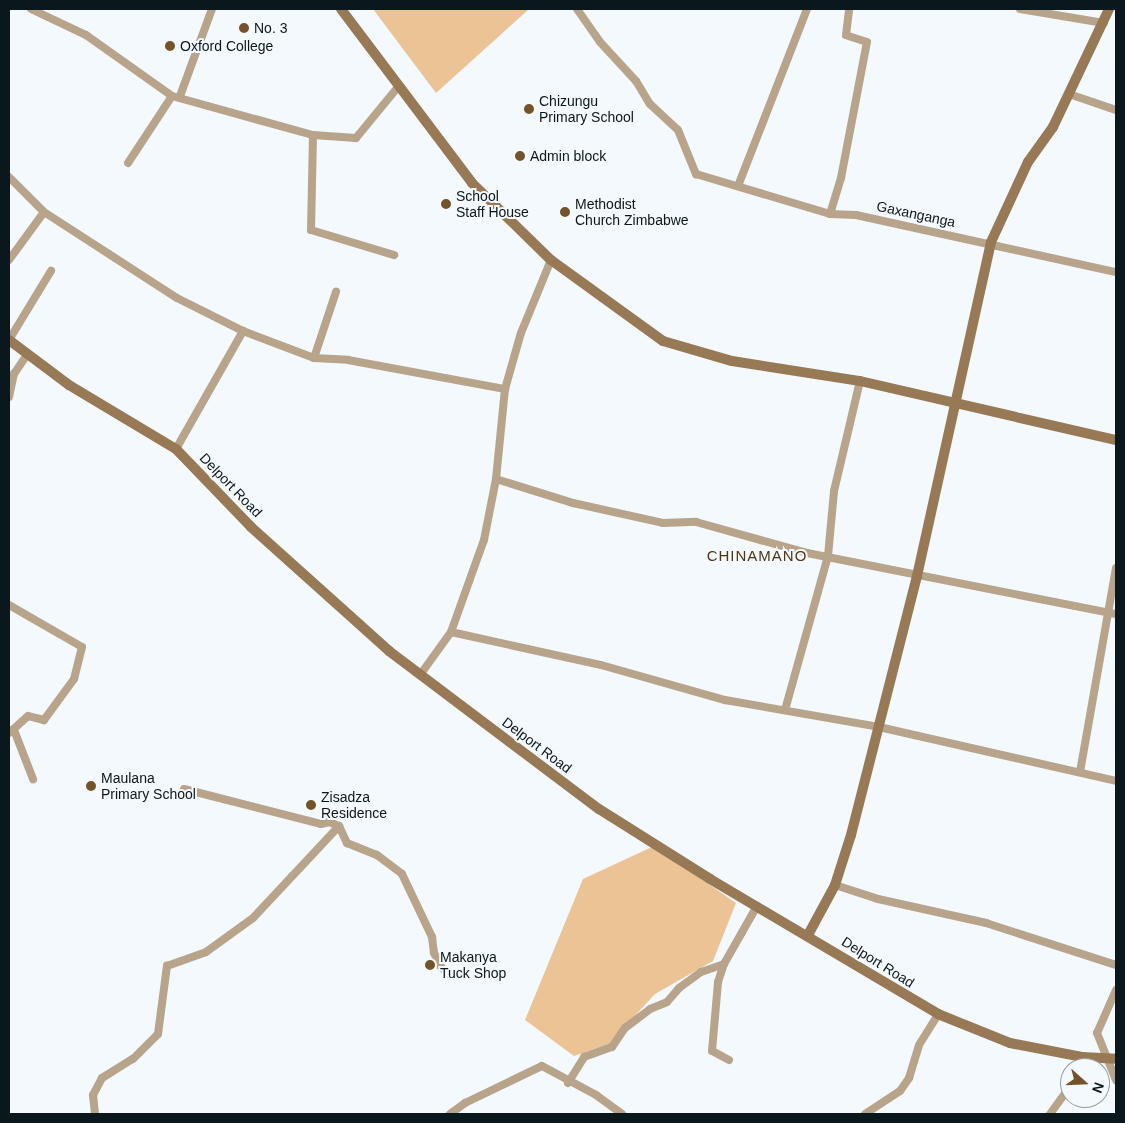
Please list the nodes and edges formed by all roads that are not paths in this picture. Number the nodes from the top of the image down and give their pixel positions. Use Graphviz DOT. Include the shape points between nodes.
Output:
graph roads {
  1 [pos="31,9"];
  2 [pos="212,9"];
  3 [pos="341,9"];
  4 [pos="577,9"];
  5 [pos="807,9"];
  6 [pos="849,9"];
  7 [pos="1020,9"];
  8 [pos="1109,9"];
  9 [pos="1104,23"];
  10 [pos="398,87"];
  11 [pos="1069,94"];
  12 [pos="176,96"];
  13 [pos="1116,110"];
  14 [pos="313,135"];
  15 [pos="128,163"];
  16 [pos="9,177"];
  17 [pos="738,186"];
  18 [pos="44,212"];
  19 [pos="830,214"];
  20 [pos="991,242"];
  21 [pos="394,255"];
  22 [pos="9,260"];
  23 [pos="551,260"];
  24 [pos="51,271"];
  25 [pos="1116,272"];
  26 [pos="336,292"];
  27 [pos="243,331"];
  28 [pos="9,340"];
  29 [pos="28,353"];
  30 [pos="314,358"];
  31 [pos="860,381"];
  32 [pos="505,389"];
  33 [pos="9,397"];
  34 [pos="953,404"];
  35 [pos="1116,440"];
  36 [pos="176,448"];
  37 [pos="496,479"];
  38 [pos="828,556"];
  39 [pos="1116,568"];
  40 [pos="917,576"];
  41 [pos="9,605"];
  42 [pos="1106,611"];
  43 [pos="1116,614"];
  44 [pos="451,632"];
  45 [pos="420,674"];
  46 [pos="785,710"];
  47 [pos="880,728"];
  48 [pos="11,731"];
  49 [pos="1080,772"];
  50 [pos="33,779"];
  51 [pos="1116,781"];
  52 [pos="184,788"];
  53 [pos="339,826"];
  54 [pos="835,885"];
  55 [pos="758,906"];
  56 [pos="808,935"];
  57 [pos="724,964"];
  58 [pos="1116,965"];
  59 [pos="450,975"];
  60 [pos="1116,990"];
  61 [pos="938,1014"];
  62 [pos="1082,1057"];
  63 [pos="1113,1059"];
  64 [pos="730,1060"];
  65 [pos="1116,1080"];
  66 [pos="568,1082"];
  67 [pos="1060,1100"];
  68 [pos="95,1114"];
  69 [pos="450,1114"];
  70 [pos="622,1114"];
  71 [pos="865,1114"];
  72 [pos="1050,1114"];
  1 -- 12 [label="street" via="86,35"];
  2 -- 12 [label="street"];
  3 -- 10 [label="street"];
  4 -- 17 [label="street, Gaxanganga" via="600,42 636,81 650,104 678,130 696,174"];
  5 -- 17 [label="street"];
  6 -- 19 [label="street" via="846,35 867,42 841,178"];
  7 -- 9 [label="street"];
  8 -- 9 [label="street"];
  9 -- 11 [label="street"];
  10 -- 14 [label="street" via="356,138"];
  10 -- 23 [label="street" via="472,183"];
  11 -- 13 [label="street"];
  11 -- 20 [label="street" via="1053,127 1028,162"];
  12 -- 14 [label="street"];
  12 -- 15 [label="street"];
  14 -- 21 [label="street" via="311,230"];
  16 -- 18 [label="street"];
  17 -- 19 [label="street, Gaxanganga"];
  18 -- 22 [label="street"];
  18 -- 27 [label="street" via="177,298"];
  19 -- 20 [label="street, Gaxanganga" via="856,215"];
  20 -- 25 [label="street, Gaxanganga" via="1021,252"];
  20 -- 34 [label="street"];
  23 -- 31 [label="street" via="663,341 732,361"];
  23 -- 32 [label="street" via="521,333"];
  24 -- 28 [label="street"];
  26 -- 30 [label="street"];
  27 -- 30 [label="street"];
  27 -- 36 [label="street"];
  28 -- 29 [label="street, Delport Road"];
  29 -- 33 [label="street" via="14,374"];
  29 -- 36 [label="street, Delport Road" via="70,385"];
  30 -- 32 [label="street" via="348,360"];
  31 -- 34 [label="street"];
  31 -- 38 [label="street" via="834,490"];
  32 -- 37 [label="street"];
  34 -- 35 [label="street"];
  34 -- 40 [label="street"];
  36 -- 45 [label="street, Delport Road" via="314,586"];
  37 -- 38 [label="street" via="573,503 664,523 696,522"];
  37 -- 44 [label="street" via="484,540"];
  38 -- 40 [label="street"];
  38 -- 46 [label="street"];
  39 -- 42 [label="street"];
  40 -- 42 [label="street"];
  40 -- 47 [label="street"];
  41 -- 48 [label="street" via="82,647 74,679 44,720 28,716"];
  42 -- 43 [label="street"];
  42 -- 49 [label="street"];
  44 -- 45 [label="street"];
  44 -- 46 [label="street" via="601,664 710,696"];
  45 -- 55 [label="street, Delport Road" via="599,809"];
  46 -- 47 [label="street"];
  47 -- 49 [label="street"];
  47 -- 54 [label="street"];
  48 -- 50 [label="street"];
  49 -- 51 [label="street"];
  52 -- 53 [label="street"];
  53 -- 59 [label="street" via="347,843 377,856 402,874 432,938 437,960"];
  53 -- 68 [label="street" via="253,918 206,952 167,966 158,1034 133,1059 102,1078 93,1095"];
  54 -- 56 [label="street"];
  54 -- 58 [label="street" via="986,923"];
  55 -- 56 [label="street, Delport Road"];
  55 -- 57 [label="street"];
  56 -- 61 [label="street, Delport Road"];
  57 -- 64 [label="street" via="718,982 712,1051"];
  57 -- 66 [label="street" via="702,972 678,988 667,1002 650,1009 625,1028 612,1047 584,1056"];
  60 -- 63 [label="street" via="1097,1033"];
  61 -- 62 [label="street, Delport Road" via="1010,1043"];
  61 -- 71 [label="street" via="919,1045 909,1078 900,1091"];
  62 -- 63 [label="street, Delport Road"];
  63 -- 65 [label="street"];
  66 -- 69 [label="street" via="542,1066"];
  66 -- 70 [label="street" via="596,1095"];
  67 -- 72 [label="street"];
}
